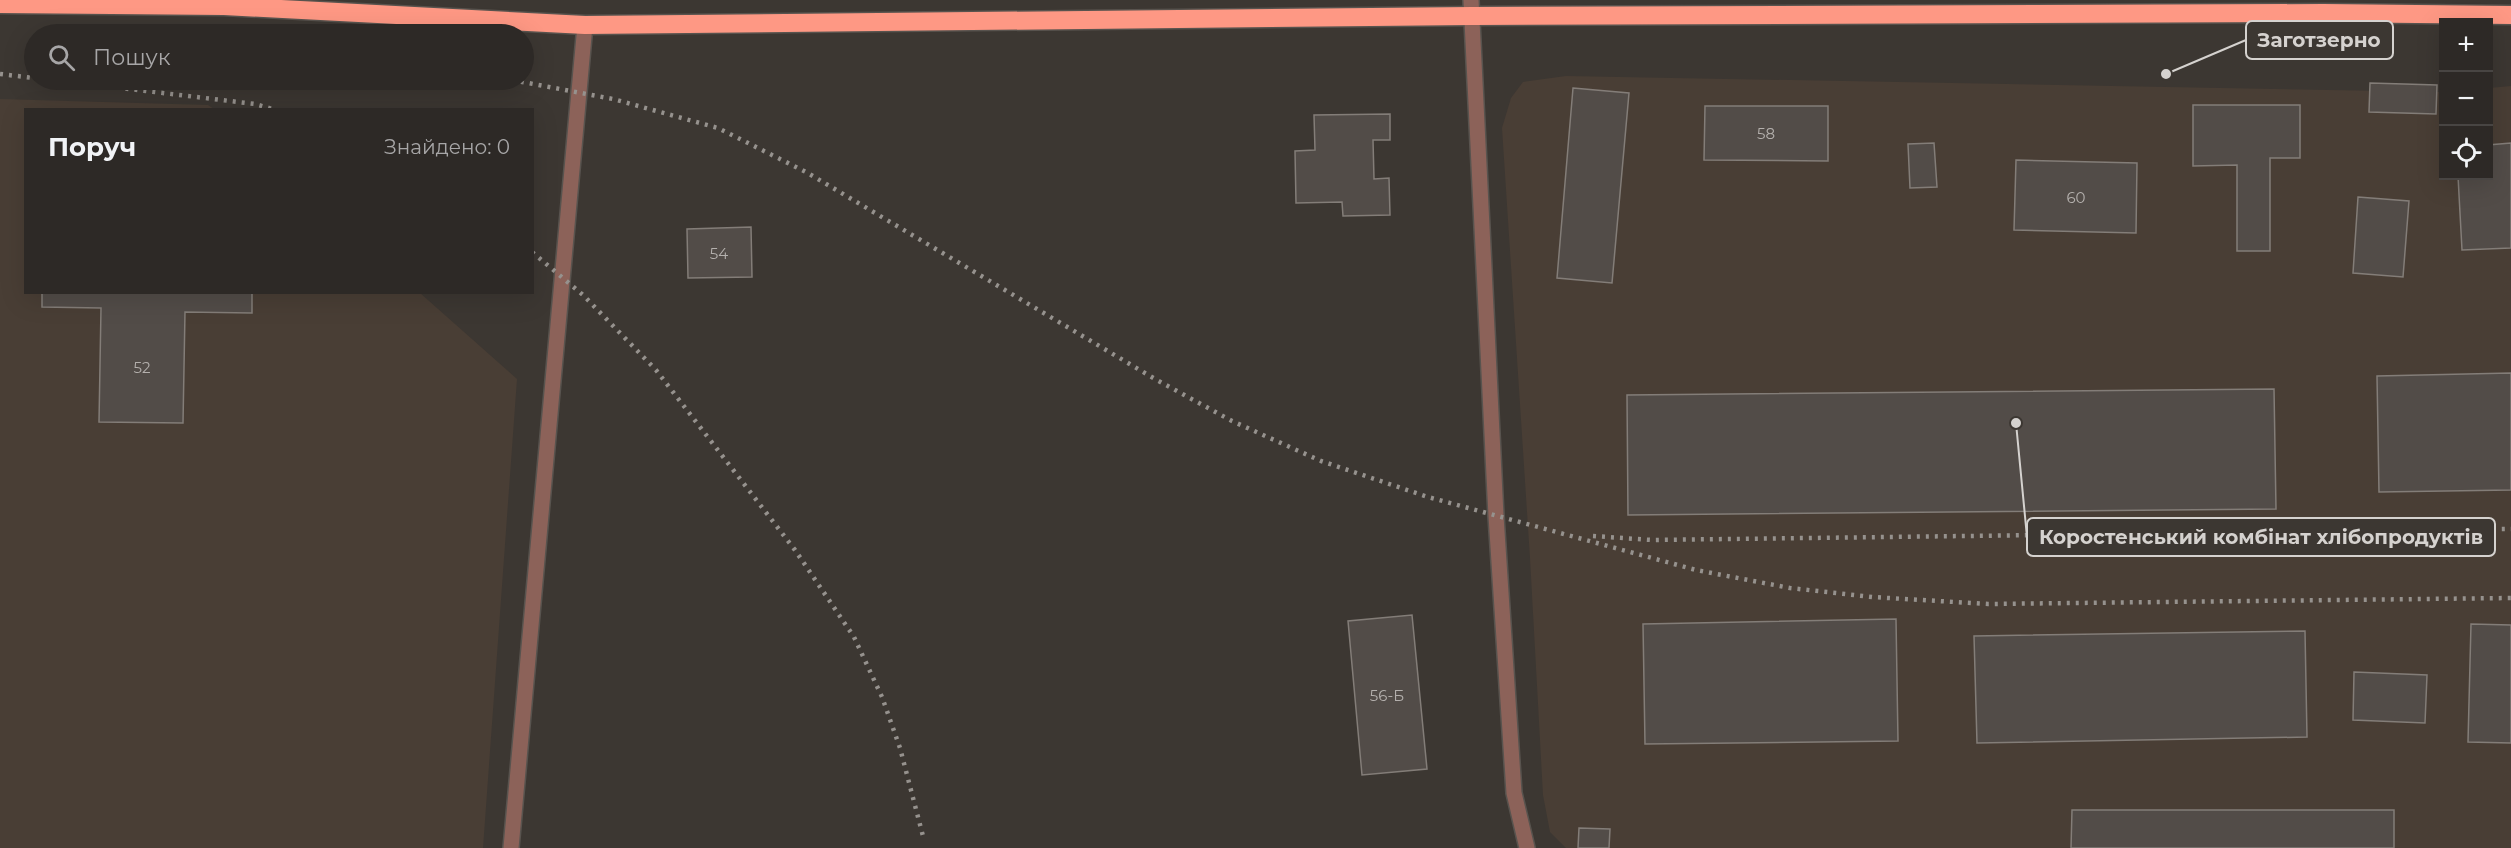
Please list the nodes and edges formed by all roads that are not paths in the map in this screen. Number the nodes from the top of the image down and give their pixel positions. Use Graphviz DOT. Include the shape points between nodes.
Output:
graph roads {
  1 [pos="52,2"];
  2 [pos="224,3"];
  3 [pos="0,4"];
  4 [pos="2322,6"];
  5 [pos="1472,8"];
  6 [pos="2511,15"];
  7 [pos="585,25"];
  8 [pos="512,848"];
  9 [pos="1527,848"];
  1 -- 2 [label="highway"];
  1 -- 3 [label="highway"];
  2 -- 7 [label="highway"];
  4 -- 5 [label="highway"];
  4 -- 6 [label="highway"];
  5 -- 7 [label="highway"];
  5 -- 9 [label="lane" via="1496,516 1514,794"];
  7 -- 8 [label="lane"];
}
